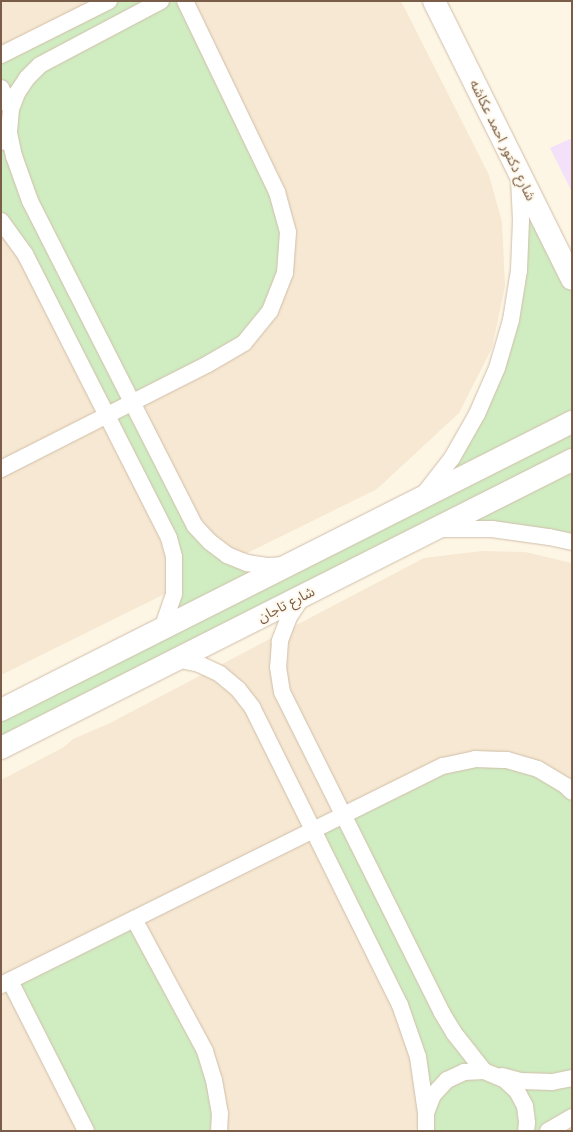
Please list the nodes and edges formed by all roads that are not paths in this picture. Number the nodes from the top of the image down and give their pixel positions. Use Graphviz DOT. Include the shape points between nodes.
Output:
graph roads {
  1 [pos="109,1"];
  2 [pos="161,1"];
  3 [pos="185,1"];
  4 [pos="434,1"];
  5 [pos="1,55"];
  6 [pos="1,88"];
  7 [pos="11,109"];
  8 [pos="5,140"];
  9 [pos="518,169"];
  10 [pos="1,221"];
  11 [pos="572,279"];
  12 [pos="133,402"];
  13 [pos="107,415"];
  14 [pos="572,422"];
  15 [pos="572,460"];
  16 [pos="1,469"];
  17 [pos="421,498"];
  18 [pos="376,521"];
  19 [pos="435,529"];
  20 [pos="572,542"];
  21 [pos="392,550"];
  22 [pos="290,565"];
  23 [pos="304,595"];
  24 [pos="162,629"];
  25 [pos="176,660"];
  26 [pos="1,710"];
  27 [pos="1,748"];
  28 [pos="572,792"];
  29 [pos="343,815"];
  30 [pos="313,830"];
  31 [pos="134,919"];
  32 [pos="6,983"];
  33 [pos="487,1072"];
  34 [pos="572,1078"];
  35 [pos="572,1117"];
  36 [pos="426,1126"];
  37 [pos="86,1131"];
  38 [pos="219,1131"];
  39 [pos="526,1131"];
  40 [pos="548,1131"];
  1 -- 5 [label="street"];
  2 -- 7 [label="street" via="40,65 17,93"];
  3 -- 12 [label="street" via="277,192 288,232 285,273 270,311 244,343"];
  4 -- 9 [label="street, شارع دكتور احمد عكاشه"];
  6 -- 7 [label="street"];
  7 -- 8 [label="street"];
  8 -- 12 [label="street" via="30,200"];
  9 -- 11 [label="street, شارع دكتور احمد عكاشه"];
  9 -- 17 [label="street" via="519,270 508,332 477,414 452,458"];
  10 -- 13 [label="street" via="25,254"];
  12 -- 13 [label="street"];
  12 -- 22 [label="street" via="196,526 210,542 247,563"];
  13 -- 16 [label="street"];
  13 -- 24 [label="street" via="169,538 174,557 174,594"];
  14 -- 17 [label="street"];
  15 -- 19 [label="street, شارع تاجان"];
  17 -- 18 [label="street"];
  18 -- 21 [label="street"];
  18 -- 22 [label="street"];
  19 -- 20 [label="street" via="492,529"];
  19 -- 21 [label="street, شارع تاجان"];
  21 -- 23 [label="street, شارع تاجان"];
  22 -- 24 [label="street"];
  23 -- 25 [label="street, شارع تاجان"];
  23 -- 29 [label="street" via="289,617 280,641 278,667 282,692"];
  24 -- 26 [label="street"];
  25 -- 27 [label="street, شارع تاجان"];
  25 -- 30 [label="street" via="199,664 220,674 238,689 252,707"];
  28 -- 29 [label="street" via="538,769 507,760 474,758 443,766"];
  29 -- 30 [label="street"];
  29 -- 33 [label="street" via="442,1013 454,1034"];
  30 -- 31 [label="street"];
  30 -- 36 [label="street" via="411,1031 418,1057"];
  31 -- 32 [label="street"];
  31 -- 38 [label="street" via="205,1051 220,1112"];
  32 -- 37 [label="street"];
  33 -- 34 [label="street" via="521,1081 552,1082"];
  33 -- 36 [label="street" via="464,1072 447,1080 433,1095"];
  33 -- 39 [label="street" via="505,1080 517,1091 525,1106"];
  35 -- 40 [label="street"];
}
